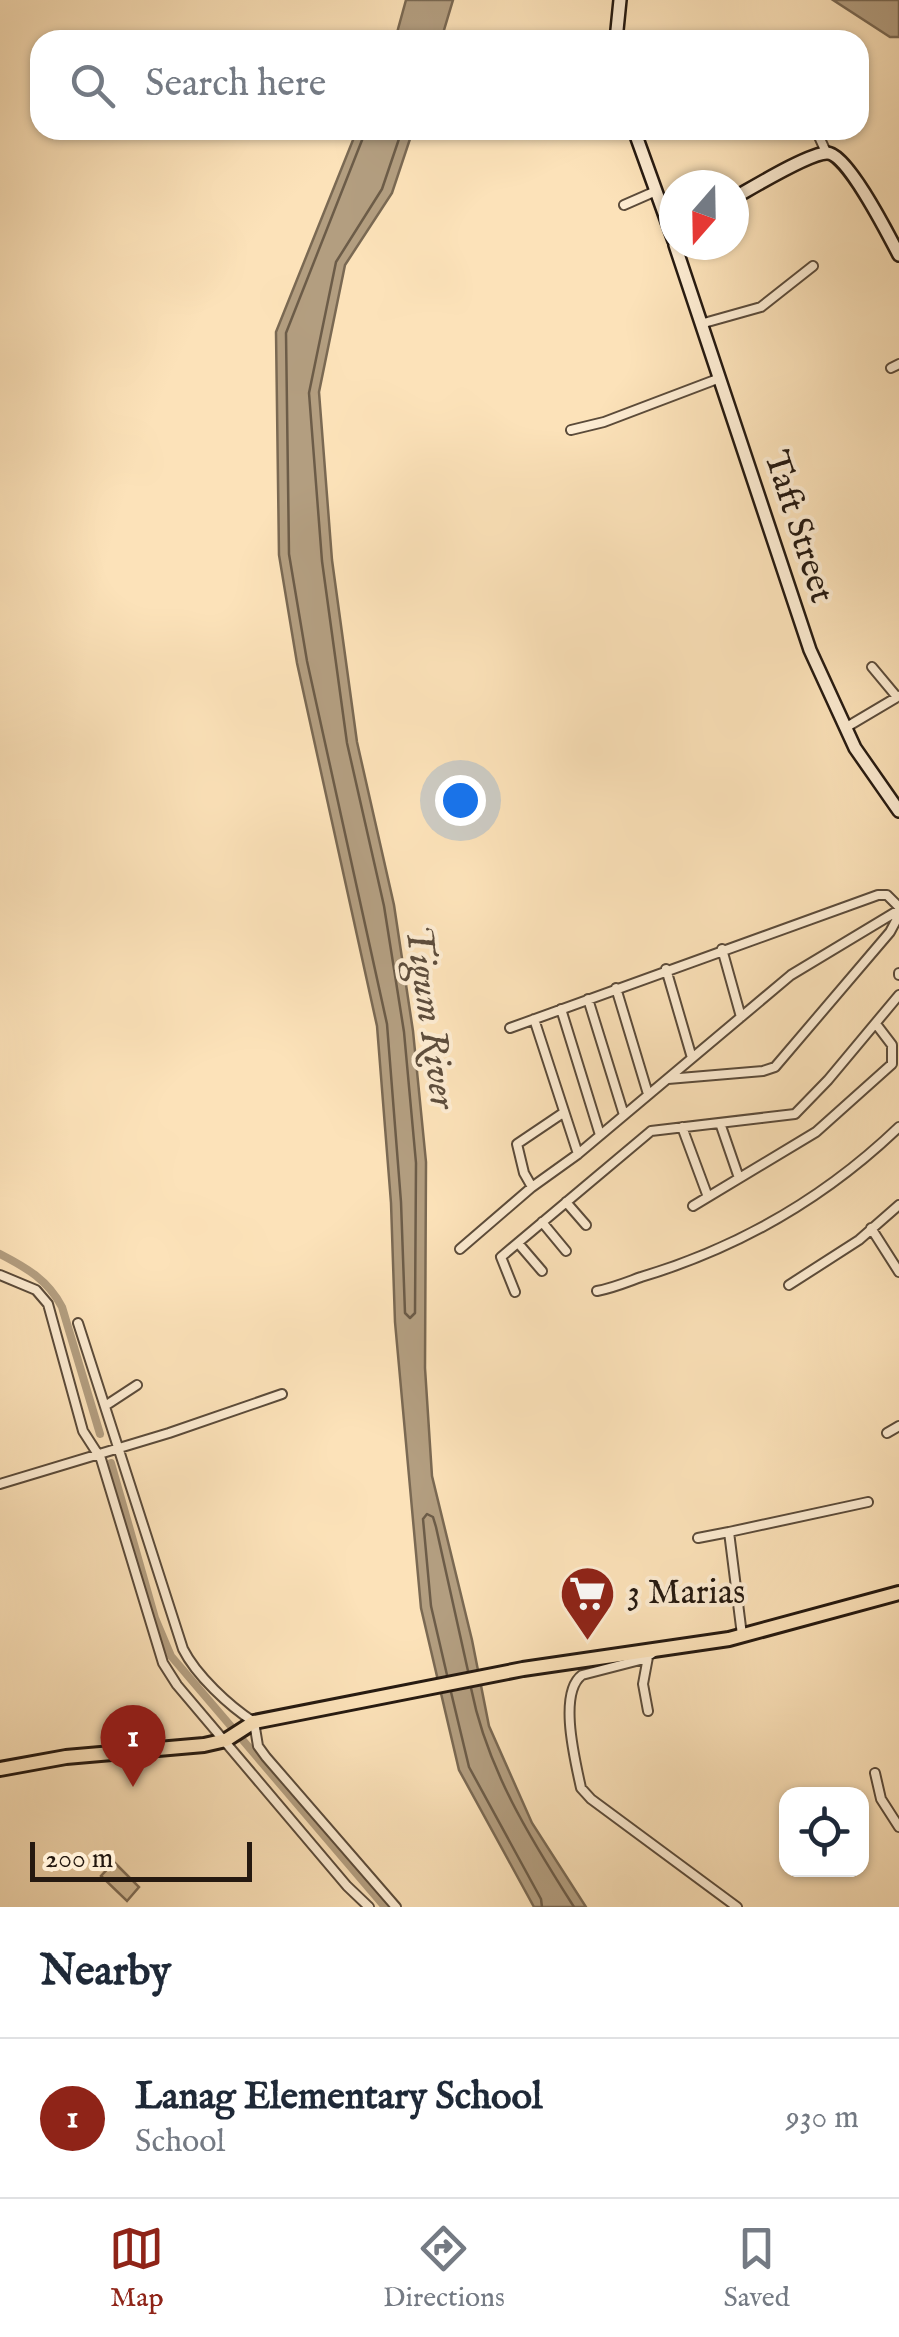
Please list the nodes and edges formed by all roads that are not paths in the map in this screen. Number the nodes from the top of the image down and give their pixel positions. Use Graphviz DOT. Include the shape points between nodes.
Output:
graph roads {
  1 [pos="620,0"];
  2 [pos="617,30"];
  3 [pos="638,140"];
  4 [pos="821,140"];
  5 [pos="826,152"];
  6 [pos="749,190"];
  7 [pos="656,191"];
  8 [pos="659,199"];
  9 [pos="624,205"];
  10 [pos="899,255"];
  11 [pos="682,260"];
  12 [pos="814,266"];
  13 [pos="704,323"];
  14 [pos="720,378"];
  15 [pos="571,430"];
  16 [pos="872,667"];
  17 [pos="898,697"];
  18 [pos="845,728"];
  19 [pos="899,809"];
  20 [pos="899,911"];
  21 [pos="862,931"];
  22 [pos="877,947"];
  23 [pos="722,949"];
  24 [pos="666,970"];
  25 [pos="616,988"];
  26 [pos="899,994"];
  27 [pos="588,999"];
  28 [pos="561,1009"];
  29 [pos="740,1017"];
  30 [pos="534,1019"];
  31 [pos="876,1024"];
  32 [pos="510,1028"];
  33 [pos="692,1058"];
  34 [pos="668,1078"];
  35 [pos="648,1094"];
  36 [pos="563,1114"];
  37 [pos="624,1115"];
  38 [pos="720,1123"];
  39 [pos="899,1127"];
  40 [pos="682,1128"];
  41 [pos="600,1135"];
  42 [pos="578,1154"];
  43 [pos="739,1178"];
  44 [pos="532,1187"];
  45 [pos="708,1197"];
  46 [pos="566,1202"];
  47 [pos="899,1205"];
  48 [pos="693,1206"];
  49 [pos="542,1222"];
  50 [pos="586,1225"];
  51 [pos="871,1228"];
  52 [pos="518,1243"];
  53 [pos="460,1249"];
  54 [pos="566,1251"];
  55 [pos="542,1271"];
  56 [pos="899,1272"];
  57 [pos="0,1274"];
  58 [pos="789,1285"];
  59 [pos="598,1291"];
  60 [pos="515,1292"];
  61 [pos="78,1323"];
  62 [pos="138,1386"];
  63 [pos="282,1394"];
  64 [pos="105,1406"];
  65 [pos="899,1426"];
  66 [pos="887,1433"];
  67 [pos="117,1450"];
  68 [pos="98,1455"];
  69 [pos="0,1484"];
  70 [pos="868,1502"];
  71 [pos="729,1532"];
  72 [pos="698,1538"];
  73 [pos="899,1593"];
  74 [pos="742,1636"];
  75 [pos="661,1646"];
  76 [pos="648,1656"];
  77 [pos="648,1711"];
  78 [pos="252,1722"];
  79 [pos="227,1739"];
  80 [pos="0,1769"];
  81 [pos="875,1773"];
  82 [pos="899,1827"];
  83 [pos="369,1907"];
  84 [pos="396,1907"];
  85 [pos="737,1907"];
  1 -- 2 [label="main road"];
  3 -- 7 [label="main road, Taft Street"];
  4 -- 5 [label="street"];
  5 -- 6 [label="main road"];
  5 -- 10 [label="main road" via="848,168"];
  7 -- 8 [label="main road, Taft Street"];
  7 -- 9 [label="street"];
  11 -- 13 [label="main road, Taft Street"];
  12 -- 13 [label="street" via="762,307"];
  13 -- 14 [label="main road, Taft Street"];
  14 -- 15 [label="street"];
  14 -- 18 [label="main road, Taft Street" via="798,617"];
  16 -- 17 [label="street"];
  17 -- 18 [label="street"];
  18 -- 19 [label="main road, Taft Street"];
  20 -- 21 [label="street"];
  20 -- 22 [label="street"];
  20 -- 23 [label="street" via="887,894 878,895"];
  21 -- 22 [label="street"];
  21 -- 29 [label="street"];
  22 -- 34 [label="street" via="775,1067"];
  23 -- 24 [label="street"];
  23 -- 29 [label="street"];
  24 -- 25 [label="street"];
  24 -- 33 [label="street"];
  25 -- 27 [label="street"];
  25 -- 35 [label="street"];
  26 -- 31 [label="street"];
  27 -- 28 [label="street"];
  27 -- 37 [label="street"];
  28 -- 30 [label="street"];
  28 -- 41 [label="street"];
  29 -- 33 [label="street"];
  30 -- 32 [label="street"];
  30 -- 36 [label="street"];
  31 -- 38 [label="street" via="796,1114"];
  31 -- 43 [label="street" via="892,1045 892,1064 816,1132"];
  33 -- 34 [label="street"];
  34 -- 35 [label="street"];
  35 -- 37 [label="street"];
  36 -- 42 [label="street"];
  36 -- 44 [label="street" via="517,1144"];
  37 -- 41 [label="street"];
  38 -- 40 [label="street"];
  38 -- 43 [label="street"];
  39 -- 59 [label="street" via="776,1220 716,1252"];
  40 -- 45 [label="street"];
  40 -- 46 [label="street" via="651,1131"];
  41 -- 42 [label="street"];
  42 -- 44 [label="street"];
  43 -- 45 [label="street"];
  44 -- 53 [label="street"];
  45 -- 48 [label="street"];
  46 -- 49 [label="street"];
  46 -- 50 [label="street"];
  47 -- 51 [label="street"];
  49 -- 52 [label="street"];
  49 -- 54 [label="street"];
  51 -- 56 [label="street"];
  51 -- 58 [label="street"];
  52 -- 55 [label="street"];
  52 -- 60 [label="street" via="501,1257"];
  57 -- 68 [label="street" via="36,1290 48,1304 83,1431"];
  61 -- 64 [label="street"];
  62 -- 64 [label="street"];
  63 -- 67 [label="street"];
  64 -- 67 [label="street"];
  65 -- 66 [label="street"];
  67 -- 68 [label="street"];
  67 -- 78 [label="street" via="183,1649 191,1665"];
  68 -- 69 [label="street"];
  68 -- 79 [label="street" via="164,1663"];
  70 -- 71 [label="street"];
  71 -- 72 [label="street"];
  71 -- 74 [label="street"];
  73 -- 74 [label="main road"];
  74 -- 75 [label="main road"];
  75 -- 76 [label="street"];
  75 -- 78 [label="main road"];
  76 -- 77 [label="street"];
  76 -- 85 [label="street" via="575,1680 568,1700 581,1788"];
  78 -- 79 [label="main road"];
  78 -- 84 [label="street" via="266,1758"];
  79 -- 80 [label="main road"];
  79 -- 83 [label="street"];
  81 -- 82 [label="street" via="881,1800"];
}
